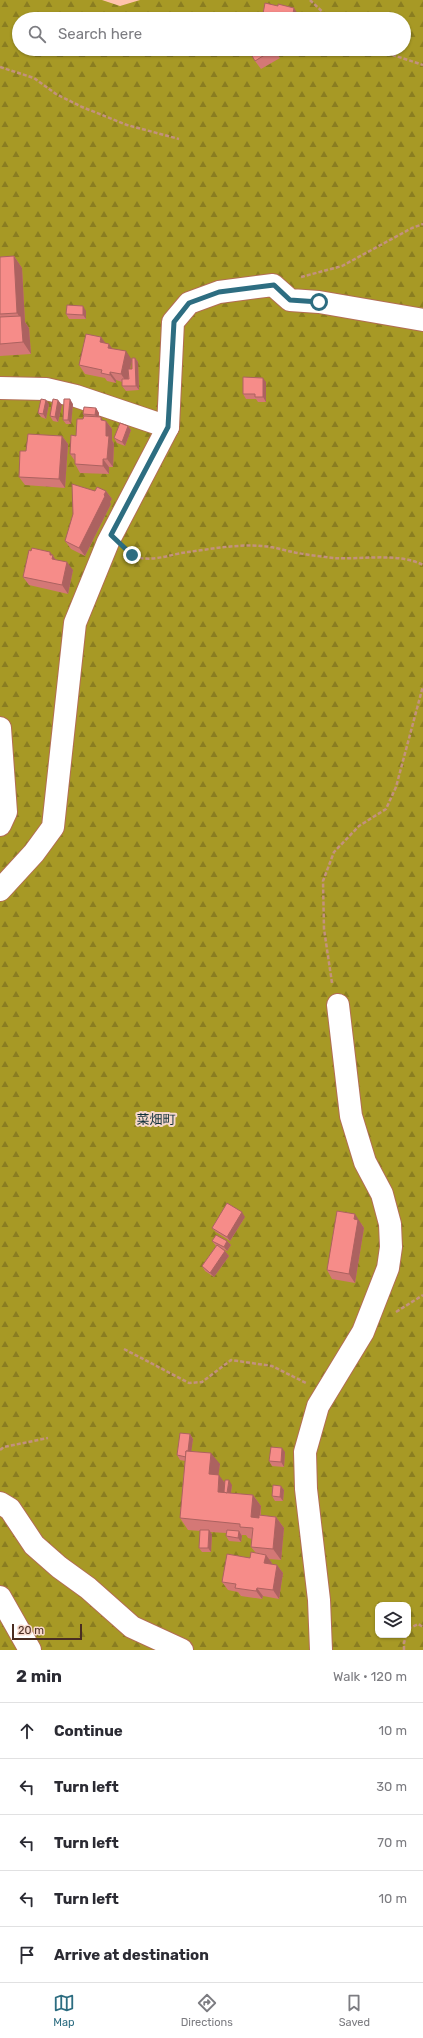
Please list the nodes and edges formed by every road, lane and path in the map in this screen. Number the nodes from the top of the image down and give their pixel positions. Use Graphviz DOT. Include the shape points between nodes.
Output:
graph roads {
  1 [pos="310,0"];
  2 [pos="323,12"];
  3 [pos="396,56"];
  4 [pos="423,65"];
  5 [pos="0,67"];
  6 [pos="179,139"];
  7 [pos="423,224"];
  8 [pos="274,285"];
  9 [pos="423,320"];
  10 [pos="0,388"];
  11 [pos="168,427"];
  12 [pos="111,535"];
  13 [pos="423,565"];
  14 [pos="423,686"];
  15 [pos="0,728"];
  16 [pos="0,825"];
  17 [pos="0,890"];
  18 [pos="338,1005"];
  19 [pos="124,1348"];
  20 [pos="326,1394"];
  21 [pos="48,1438"];
  22 [pos="0,1450"];
  23 [pos="0,1503"];
  24 [pos="0,1597"];
  25 [pos="423,1627"];
  26 [pos="411,1628"];
  27 [pos="405,1638"];
  28 [pos="30,1650"];
  29 [pos="182,1650"];
  30 [pos="322,1650"];
  31 [pos="404,1650"];
  1 -- 2 [label="path"];
  3 -- 4 [label="path"];
  5 -- 6 [label="path" via="34,78 56,94 82,107 127,125"];
  7 -- 8 [label="path" via="342,266"];
  8 -- 9 [label="street" via="290,300 319,302"];
  8 -- 11 [label="street" via="213,294 189,303 174,322"];
  10 -- 11 [label="street" via="46,389 76,396"];
  11 -- 12 [label="street"];
  12 -- 13 [label="path" via="132,555 150,559 242,545 333,558 402,558"];
  12 -- 17 [label="street" via="75,623 53,827 8,884"];
  14 -- 18 [label="path" via="396,787 386,809 359,826 334,852 323,881 324,929 329,972"];
  15 -- 16 [label="street" via="6,812"];
  18 -- 20 [label="street" via="351,1116 365,1162 382,1194 390,1224 391,1247 388,1268 363,1332"];
  19 -- 20 [label="path" via="189,1383 202,1382 231,1360 272,1366"];
  20 -- 30 [label="street" via="318,1406 305,1452 306,1489"];
  21 -- 22 [label="path"];
  23 -- 29 [label="street" via="10,1509 34,1545 132,1627"];
  24 -- 28 [label="street"];
  25 -- 26 [label="path" via="418,1624"];
  27 -- 31 [label="path"];
}
